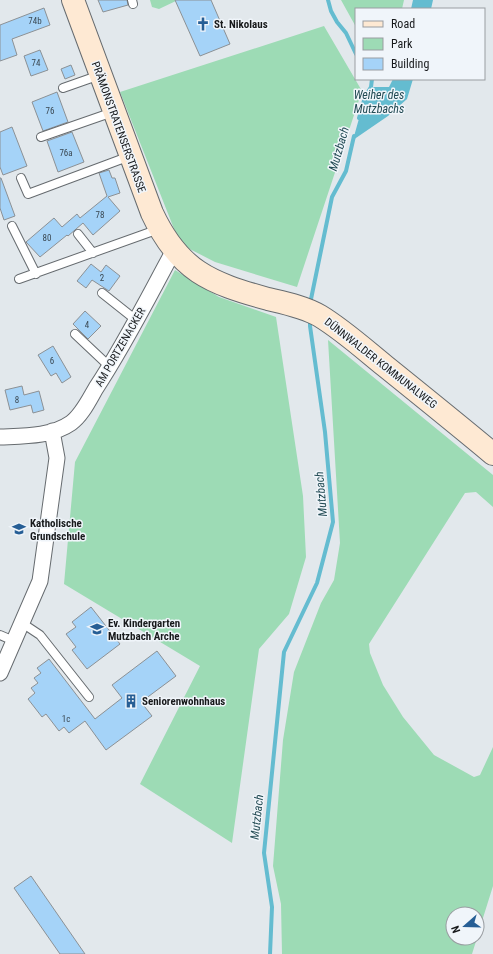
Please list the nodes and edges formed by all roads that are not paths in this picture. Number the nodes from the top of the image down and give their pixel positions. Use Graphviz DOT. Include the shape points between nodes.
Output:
graph roads {
  1 [pos="73,0"];
  2 [pos="100,75"];
  3 [pos="63,88"];
  4 [pos="113,111"];
  5 [pos="41,137"];
  6 [pos="130,156"];
  7 [pos="21,178"];
  8 [pos="12,226"];
  9 [pos="159,229"];
  10 [pos="78,234"];
  11 [pos="174,250"];
  12 [pos="94,253"];
  13 [pos="36,274"];
  14 [pos="19,279"];
  15 [pos="102,293"];
  16 [pos="136,320"];
  17 [pos="75,334"];
  18 [pos="110,367"];
  19 [pos="52,431"];
  20 [pos="0,437"];
  21 [pos="493,454"];
  22 [pos="22,623"];
  23 [pos="7,638"];
  24 [pos="0,673"];
  25 [pos="89,697"];
  1 -- 2 [label="main road, PRÄMONSTRATENSERSTRASSE"];
  2 -- 3 [label="lane"];
  2 -- 4 [label="main road, PRÄMONSTRATENSERSTRASSE"];
  4 -- 5 [label="lane"];
  4 -- 6 [label="main road, PRÄMONSTRATENSERSTRASSE"];
  6 -- 7 [label="lane" via="28,194"];
  6 -- 9 [label="main road, PRÄMONSTRATENSERSTRASSE"];
  8 -- 13 [label="lane"];
  9 -- 11 [label="main road, PRÄMONSTRATENSERSTRASSE"];
  9 -- 12 [label="lane"];
  10 -- 12 [label="lane"];
  11 -- 16 [label="street, AM PORTZENACKER"];
  11 -- 21 [label="main road, DÜNNWALDER KOMMUNALWEG" via="208,278 228,287 290,304 315,314 346,335"];
  12 -- 13 [label="lane"];
  13 -- 14 [label="lane"];
  15 -- 16 [label="lane"];
  16 -- 18 [label="street, AM PORTZENACKER"];
  17 -- 18 [label="lane"];
  18 -- 19 [label="street, AM PORTZENACKER" via="81,412 71,423"];
  19 -- 20 [label="street, AM PORTZENACKER" via="36,435"];
  19 -- 22 [label="street" via="57,458 40,581"];
  22 -- 23 [label="street"];
  22 -- 25 [label="lane" via="40,635"];
  23 -- 24 [label="street"];
}
